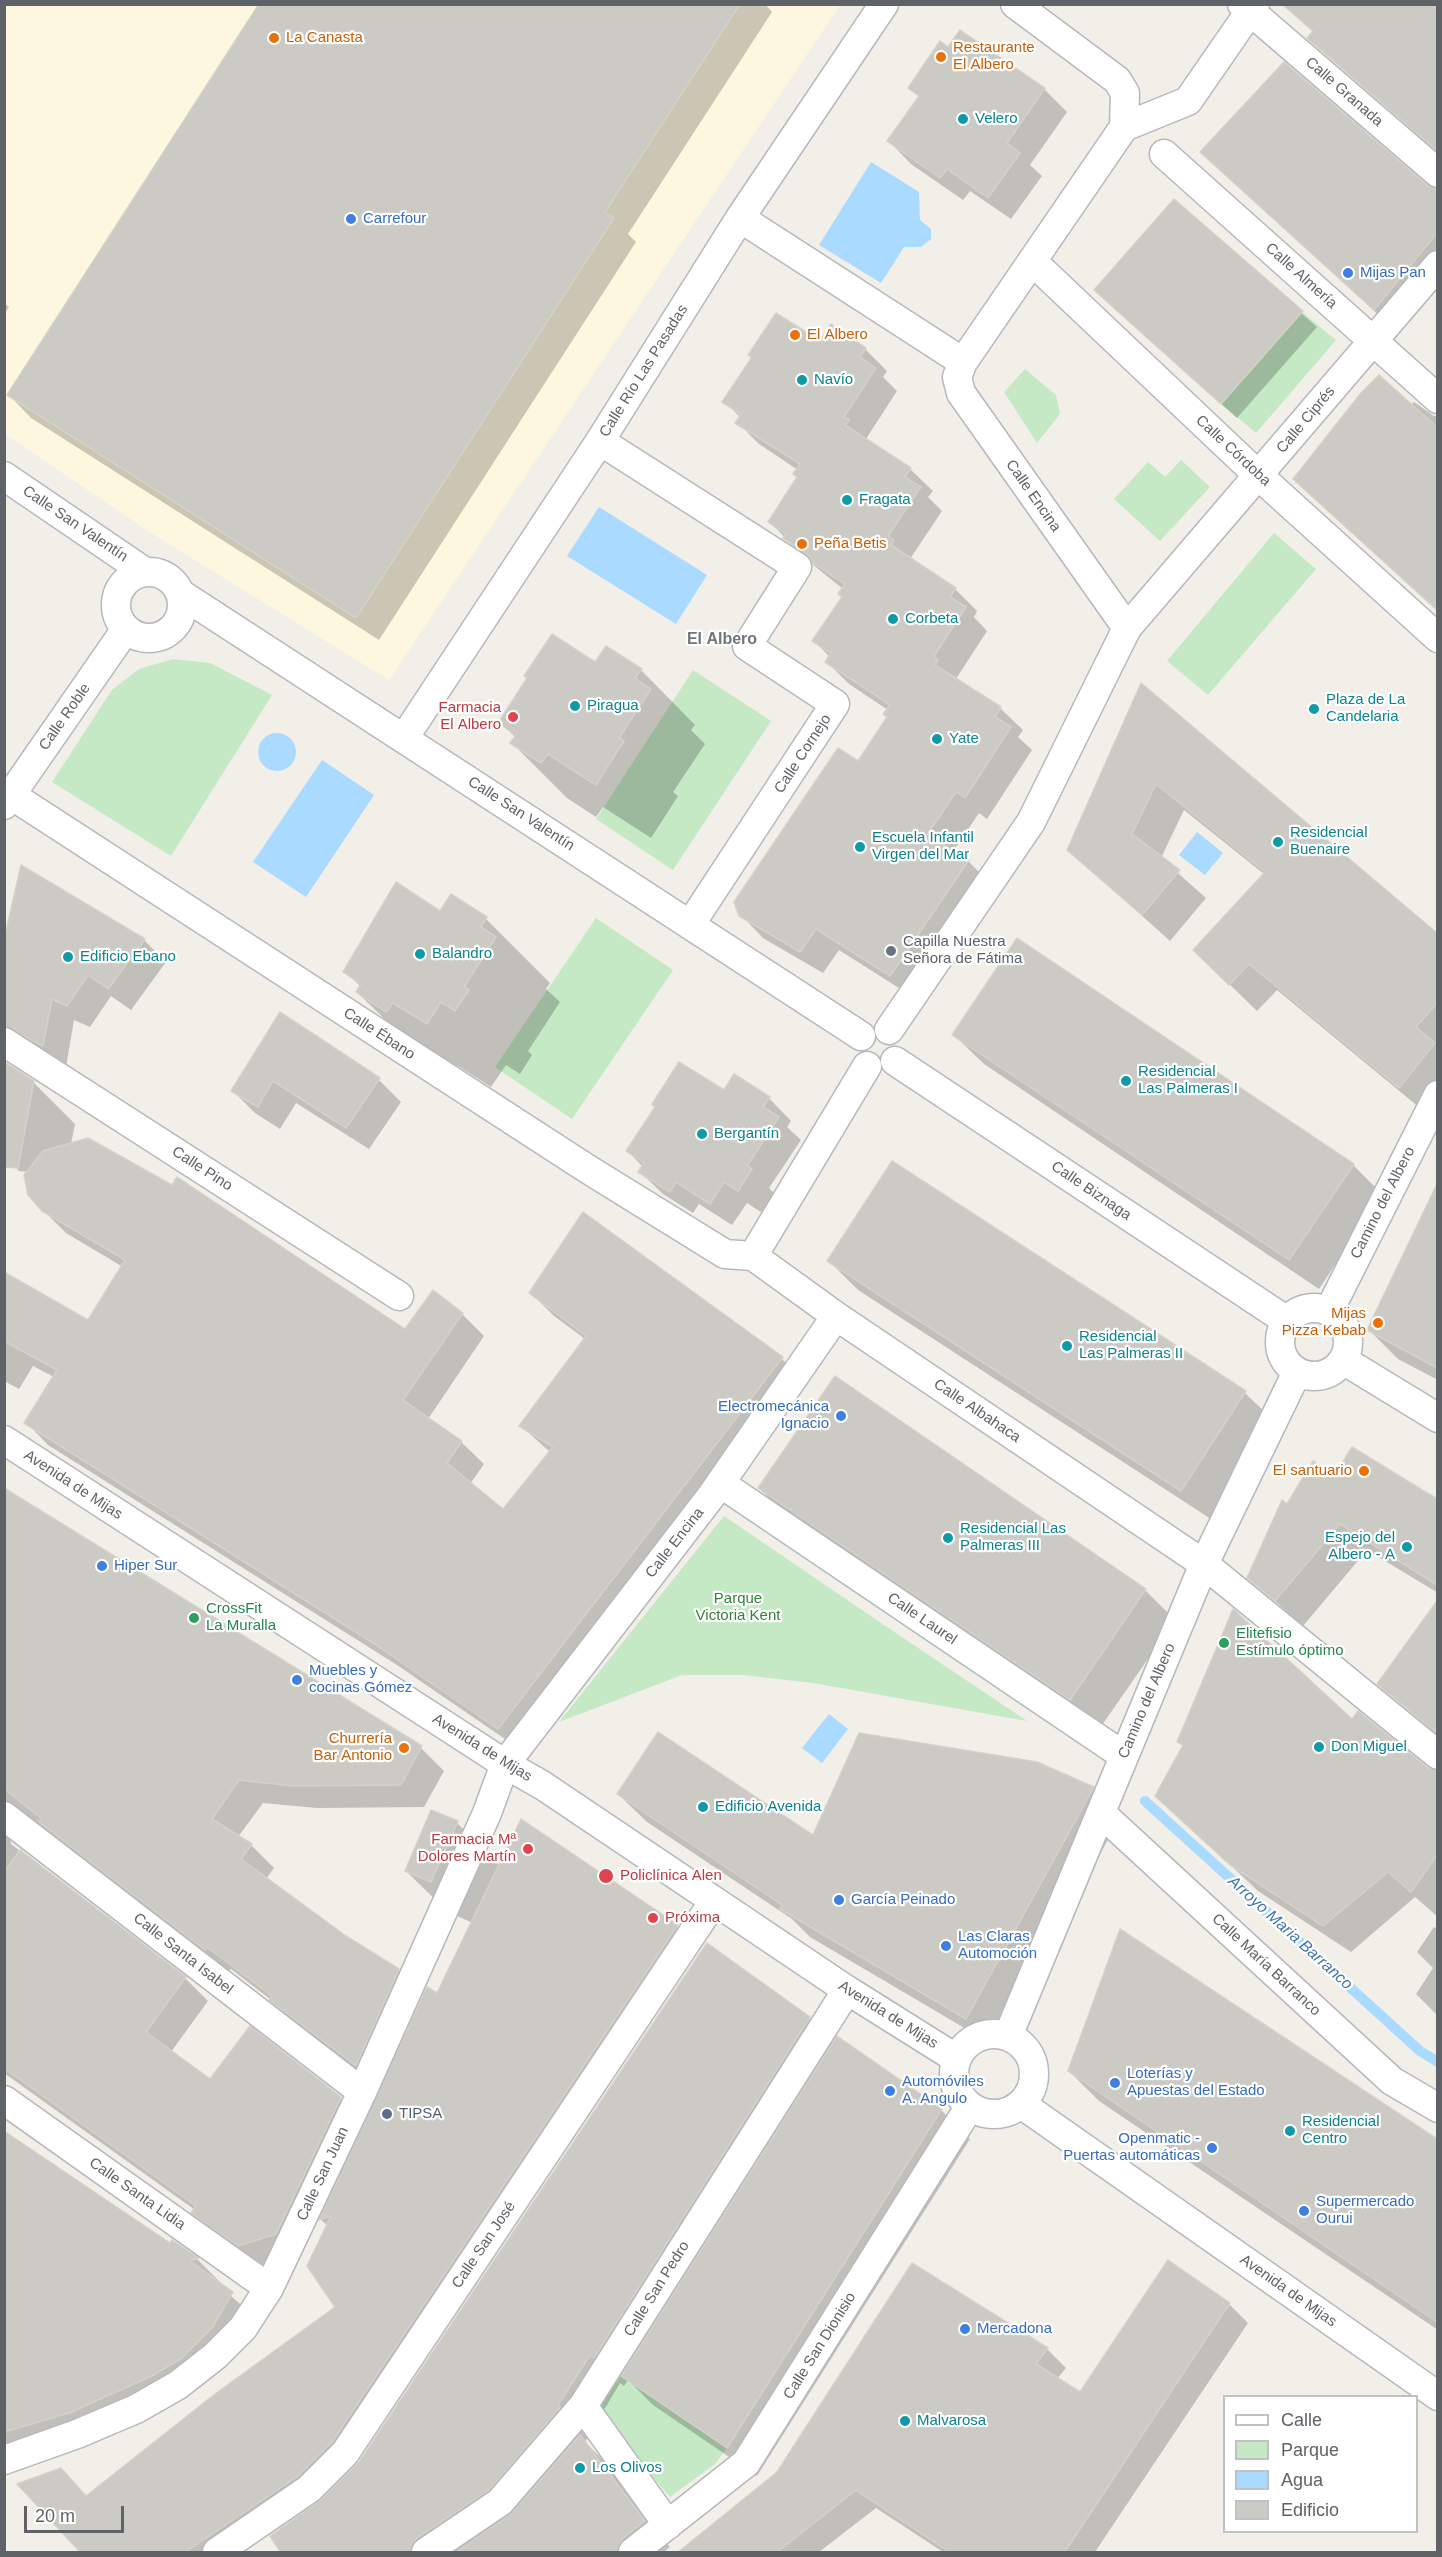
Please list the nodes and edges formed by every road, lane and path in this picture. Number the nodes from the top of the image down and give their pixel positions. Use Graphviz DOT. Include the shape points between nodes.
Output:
graph roads {
  1 [pos="884,4"];
  2 [pos="1015,4"];
  3 [pos="1249,6"];
  4 [pos="1124,127"];
  5 [pos="1164,154"];
  6 [pos="1437,173"];
  7 [pos="740,218"];
  8 [pos="1032,261"];
  9 [pos="1437,266"];
  10 [pos="1373,340"];
  11 [pos="963,362"];
  12 [pos="1437,399"];
  13 [pos="600,441"];
  14 [pos="4,476"];
  15 [pos="1259,476"];
  16 [pos="145,572"];
  17 [pos="181,594"];
  18 [pos="1127,628"];
  19 [pos="126,629"];
  20 [pos="1437,638"];
  21 [pos="404,738"];
  22 [pos="8,800"];
  23 [pos="690,925"];
  24 [pos="889,1030"];
  25 [pos="861,1036"];
  26 [pos="4,1042"];
  27 [pos="895,1061"];
  28 [pos="867,1066"];
  29 [pos="1437,1095"];
  30 [pos="753,1256"];
  31 [pos="399,1296"];
  32 [pos="1329,1311"];
  33 [pos="836,1316"];
  34 [pos="1287,1321"];
  35 [pos="1343,1360"];
  36 [pos="1297,1372"];
  37 [pos="1437,1418"];
  38 [pos="4,1440"];
  39 [pos="720,1483"];
  40 [pos="1204,1564"];
  41 [pos="1437,1755"];
  42 [pos="1124,1756"];
  43 [pos="505,1764"];
  44 [pos="1102,1814"];
  45 [pos="4,1816"];
  46 [pos="714,1901"];
  47 [pos="847,1990"];
  48 [pos="1008,2036"];
  49 [pos="957,2059"];
  50 [pos="362,2092"];
  51 [pos="4,2100"];
  52 [pos="1021,2104"];
  53 [pos="969,2106"];
  54 [pos="1437,2108"];
  55 [pos="269,2288"];
  56 [pos="1437,2396"];
  57 [pos="583,2406"];
  58 [pos="4,2460"];
  59 [pos="668,2525"];
  60 [pos="217,2553"];
  61 [pos="426,2553"];
  62 [pos="633,2553"];
  1 -- 7 [label="street, Calle Río Las Pasadas"];
  2 -- 4 [label="street" via="1117,80 1125,93"];
  3 -- 4 [label="street" via="1188,101"];
  3 -- 6 [label="street, Calle Granada"];
  4 -- 8 [label="street, Calle Encina"];
  5 -- 10 [label="street, Calle Almería"];
  7 -- 11 [label="street"];
  7 -- 13 [label="street, Calle Río Las Pasadas"];
  8 -- 11 [label="street, Calle Encina"];
  8 -- 15 [label="street, Calle Córdoba"];
  9 -- 10 [label="street, Calle Ciprés"];
  10 -- 12 [label="street, Calle Almería"];
  10 -- 15 [label="street, Calle Ciprés"];
  11 -- 18 [label="street, Calle Encina" via="957,377 961,393"];
  13 -- 21 [label="street, Calle Río Las Pasadas"];
  13 -- 23 [label="street, Calle Cornejo" via="797,567 747,646 835,704"];
  14 -- 16 [label="street, Calle San Valentín"];
  15 -- 18 [label="street, Calle Ciprés"];
  15 -- 20 [label="street, Calle Córdoba"];
  16 -- 17 [label="street" via="169,578"];
  16 -- 19 [label="street" via="129,578 116,596 117,617"];
  17 -- 19 [label="street" via="182,611 171,630 151,638"];
  17 -- 21 [label="street, Calle San Valentín"];
  18 -- 24 [label="street" via="1031,822"];
  19 -- 22 [label="street, Calle Roble"];
  21 -- 23 [label="street, Calle San Valentín"];
  22 -- 30 [label="street, Calle Ébano" via="725,1254"];
  23 -- 25 [label="street, Calle San Valentín"];
  24 -- 25 [label="street" via="877,1027"];
  24 -- 27 [label="street" via="899,1048"];
  25 -- 28 [label="street" via="856,1049"];
  26 -- 31 [label="street, Calle Pino"];
  27 -- 28 [label="street" via="885,1068"];
  27 -- 34 [label="street, Calle Biznaga"];
  28 -- 30 [label="street"];
  29 -- 32 [label="street, Camino del Albero"];
  30 -- 33 [label="street, Calle Albahaca"];
  32 -- 34 [label="street" via="1300,1310"];
  32 -- 35 [label="street" via="1347,1331"];
  33 -- 39 [label="street, Calle Encina"];
  33 -- 40 [label="street, Calle Albahaca"];
  34 -- 36 [label="street" via="1279,1344 1287,1364"];
  35 -- 36 [label="street" via="1330,1373 1319,1376"];
  35 -- 37 [label="street"];
  36 -- 40 [label="street, Camino del Albero"];
  38 -- 43 [label="street, Avenida de Mijas"];
  39 -- 42 [label="street, Calle Laurel"];
  39 -- 43 [label="street, Calle Encina"];
  40 -- 41 [label="street, Calle Albahaca"];
  40 -- 42 [label="street, Camino del Albero"];
  42 -- 44 [label="street, Camino del Albero"];
  43 -- 46 [label="street, Avenida de Mijas"];
  43 -- 50 [label="street, Calle San Juan" via="487,1813"];
  44 -- 48 [label="street, Camino del Albero"];
  44 -- 54 [label="street, Calle María Barranco" via="1392,2081"];
  45 -- 50 [label="street, Calle Santa Isabel"];
  46 -- 47 [label="street, Avenida de Mijas"];
  46 -- 60 [label="street, Calle San José" via="345,2453 309,2489"];
  47 -- 49 [label="street, Avenida de Mijas"];
  47 -- 57 [label="street, Calle San Pedro"];
  48 -- 49 [label="street" via="988,2034 977,2038 966,2044"];
  48 -- 52 [label="street" via="1021,2043 1034,2064 1033,2087"];
  49 -- 53 [label="street" via="954,2080"];
  50 -- 55 [label="street, Calle San Juan"];
  51 -- 55 [label="street, Calle Santa Lidia"];
  52 -- 53 [label="street" via="1004,2113 991,2114"];
  52 -- 56 [label="street, Avenida de Mijas"];
  53 -- 59 [label="street, Calle San Dionisio" via="746,2463"];
  55 -- 58 [label="street, Calle San Juan" via="243,2328 178,2385 136,2409"];
  57 -- 59 [label="street"];
  57 -- 61 [label="street, Calle San Pedro" via="500,2502"];
  59 -- 62 [label="street, Calle San Dionisio"];
}
